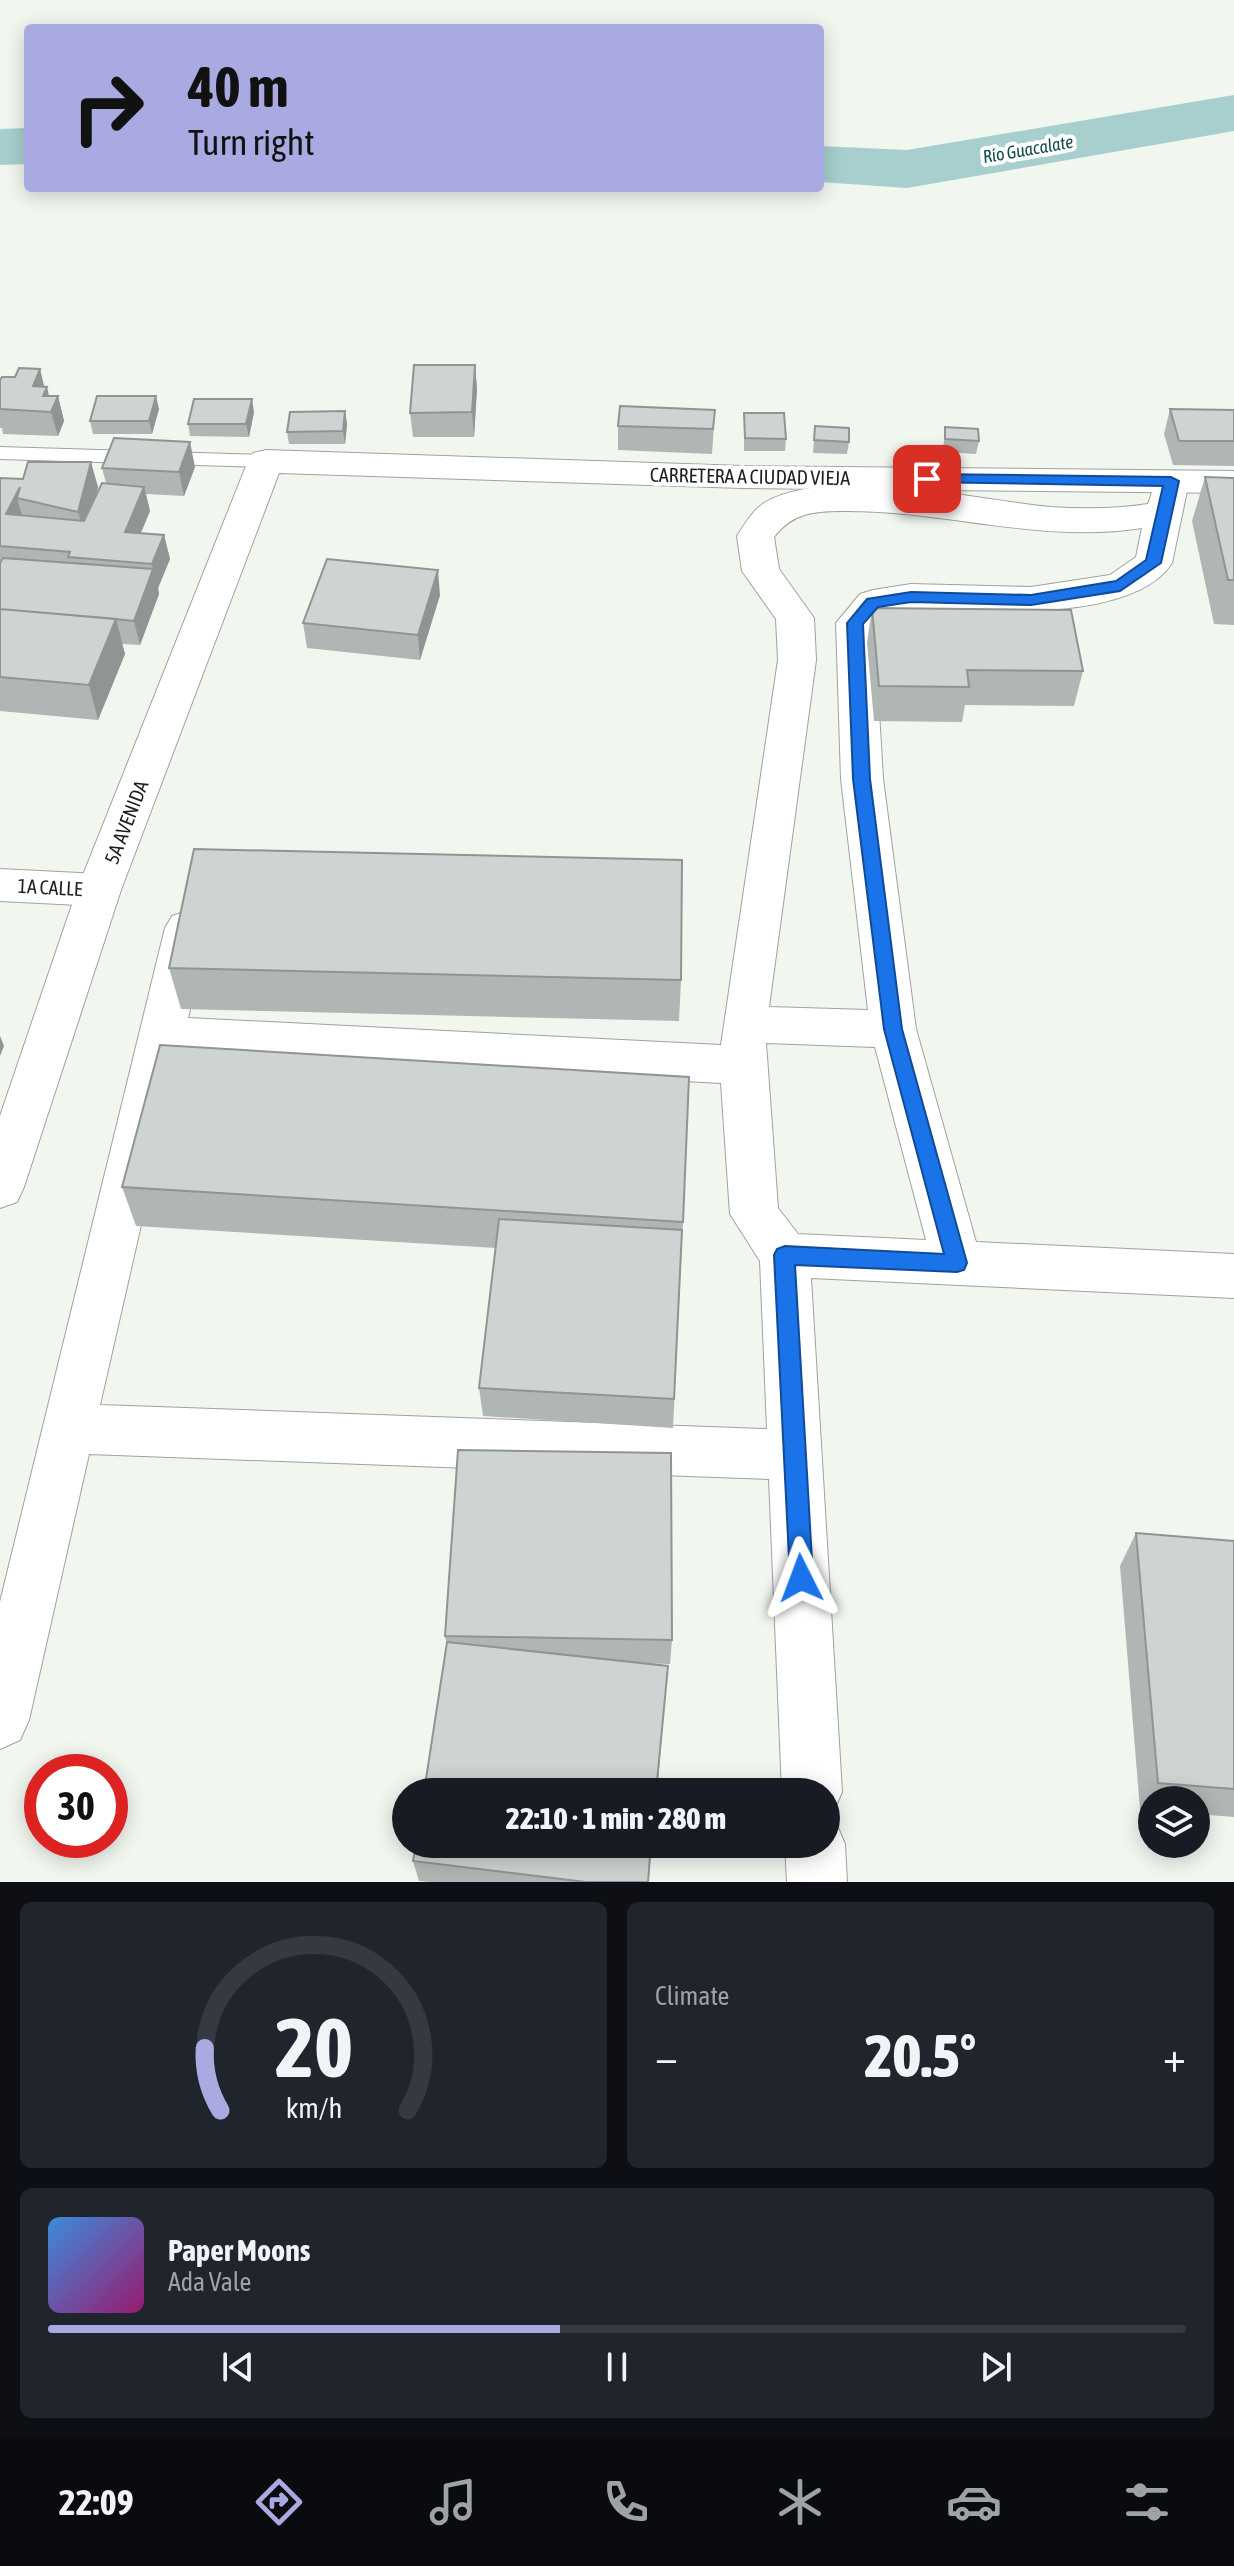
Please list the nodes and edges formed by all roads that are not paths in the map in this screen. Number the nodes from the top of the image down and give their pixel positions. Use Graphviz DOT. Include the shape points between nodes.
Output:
graph roads {
  1 [pos="0,453"];
  2 [pos="266,461"];
  3 [pos="1234,482"];
  4 [pos="1168,497"];
  5 [pos="198,882"];
  6 [pos="0,885"];
  7 [pos="99,890"];
  8 [pos="893,1029"];
  9 [pos="162,1035"];
  10 [pos="743,1044"];
  11 [pos="0,1187"];
  12 [pos="785,1255"];
  13 [pos="957,1263"];
  14 [pos="1234,1276"];
  15 [pos="70,1429"];
  16 [pos="795,1455"];
  17 [pos="0,1720"];
  18 [pos="811,1778"];
  19 [pos="816,1858"];
  20 [pos="817,1882"];
  1 -- 2 [label="lane"];
  2 -- 4 [label="street, CARRETERA A CIUDAD VIEJA"];
  2 -- 7 [label="street, 5A AVENIDA"];
  3 -- 4 [label="street, CARRETERA A CIUDAD VIEJA"];
  4 -- 8 [label="street" via="1153,563 1120,586 1031,600 911,597 873,603 855,623 862,779"];
  4 -- 10 [label="street" via="1131,520 1084,521 892,500 817,499 777,511 755,536 761,571 795,618 797,660"];
  5 -- 9 [label="street"];
  6 -- 7 [label="street, 1A CALLE"];
  7 -- 11 [label="street, 5A AVENIDA"];
  8 -- 10 [label="street"];
  8 -- 13 [label="street"];
  9 -- 10 [label="street"];
  9 -- 15 [label="street"];
  10 -- 12 [label="street" via="754,1214"];
  12 -- 13 [label="street"];
  12 -- 16 [label="street"];
  13 -- 14 [label="street"];
  15 -- 16 [label="street"];
  15 -- 17 [label="street"];
  16 -- 18 [label="street"];
  19 -- 20 [label="street"];
}
